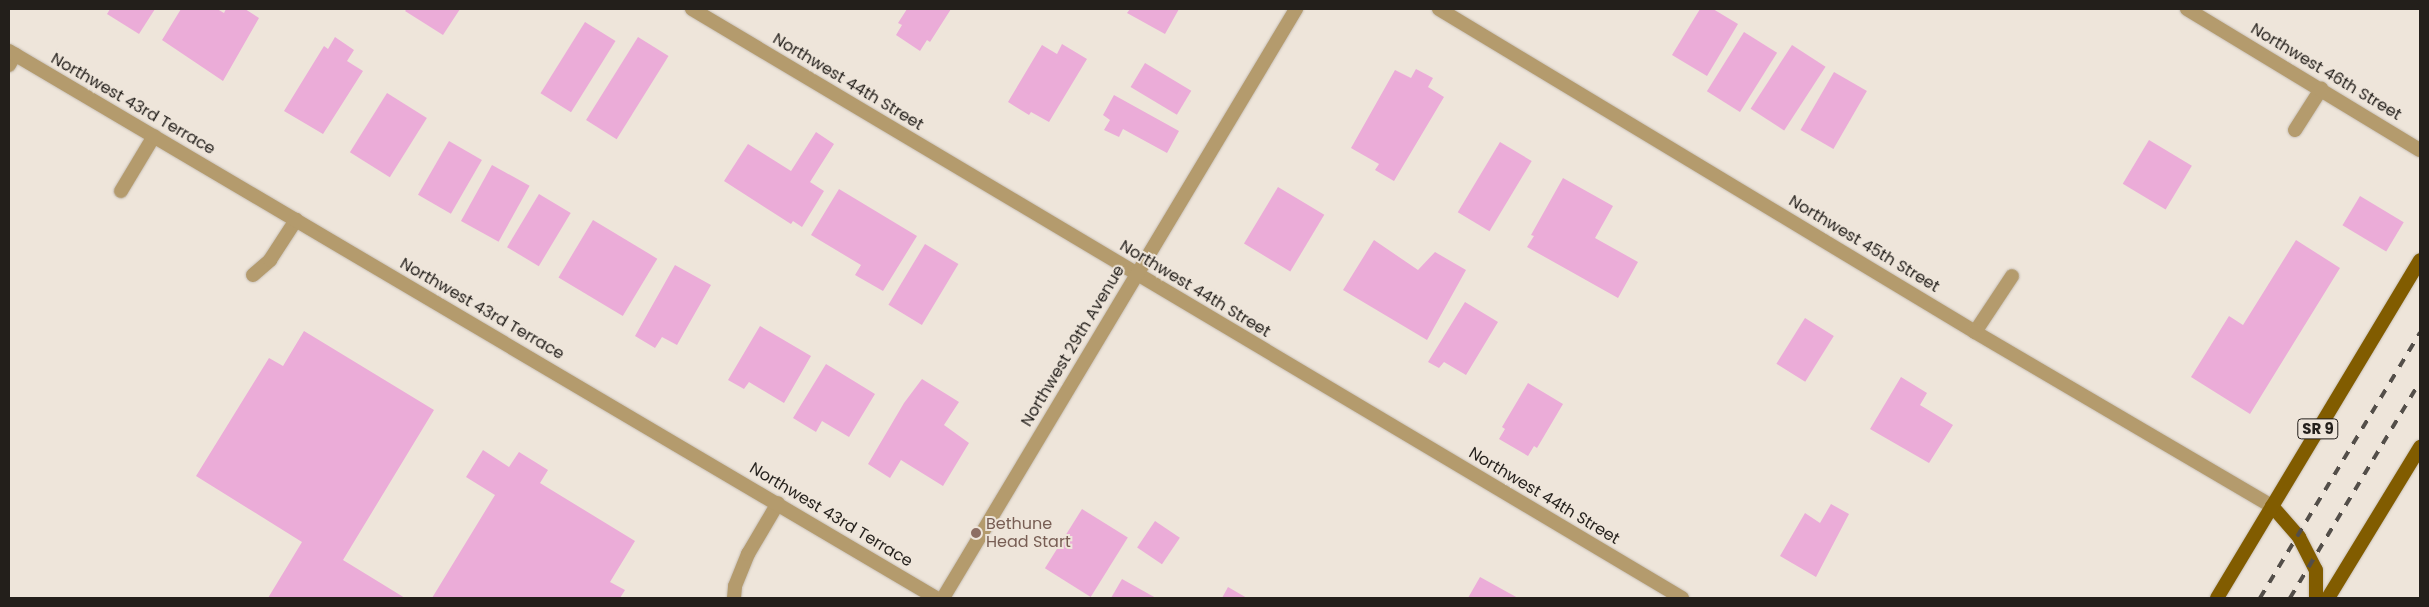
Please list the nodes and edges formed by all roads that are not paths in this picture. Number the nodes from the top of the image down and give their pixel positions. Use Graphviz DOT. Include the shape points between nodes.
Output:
graph roads {
  1 [pos="692,9"];
  2 [pos="1296,9"];
  3 [pos="1439,9"];
  4 [pos="2187,9"];
  5 [pos="11,57"];
  6 [pos="2321,89"];
  7 [pos="2295,130"];
  8 [pos="154,136"];
  9 [pos="2420,150"];
  10 [pos="121,191"];
  11 [pos="296,220"];
  12 [pos="2420,260"];
  13 [pos="253,274"];
  14 [pos="1136,274"];
  15 [pos="2012,276"];
  16 [pos="1975,332"];
  17 [pos="2420,446"];
  18 [pos="778,503"];
  19 [pos="2272,506"];
  20 [pos="734,598"];
  21 [pos="936,598"];
  22 [pos="943,598"];
  23 [pos="1682,598"];
  24 [pos="2217,598"];
  25 [pos="2316,598"];
  26 [pos="2328,598"];
  1 -- 14 [label="street, Northwest 44th Street"];
  2 -- 14 [label="street, Northwest 29th Avenue"];
  3 -- 16 [label="street, Northwest 45th Street"];
  4 -- 6 [label="street, Northwest 46th Street"];
  5 -- 8 [label="street, Northwest 43rd Terrace"];
  6 -- 7 [label="street"];
  6 -- 9 [label="street, Northwest 46th Street"];
  8 -- 10 [label="street"];
  8 -- 11 [label="street, Northwest 43rd Terrace"];
  11 -- 13 [label="street" via="270,260"];
  11 -- 18 [label="street, Northwest 43rd Terrace"];
  12 -- 19 [label="main road, SR 9"];
  14 -- 22 [label="street, Northwest 29th Avenue"];
  14 -- 23 [label="street, Northwest 44th Street"];
  15 -- 16 [label="street"];
  16 -- 19 [label="street, Northwest 45th Street"];
  17 -- 26 [label="main road"];
  18 -- 20 [label="street" via="748,554 735,586"];
  18 -- 21 [label="street, Northwest 43rd Terrace"];
  19 -- 24 [label="main road, SR 9"];
  19 -- 25 [label="main road" via="2299,537 2316,570"];
}
